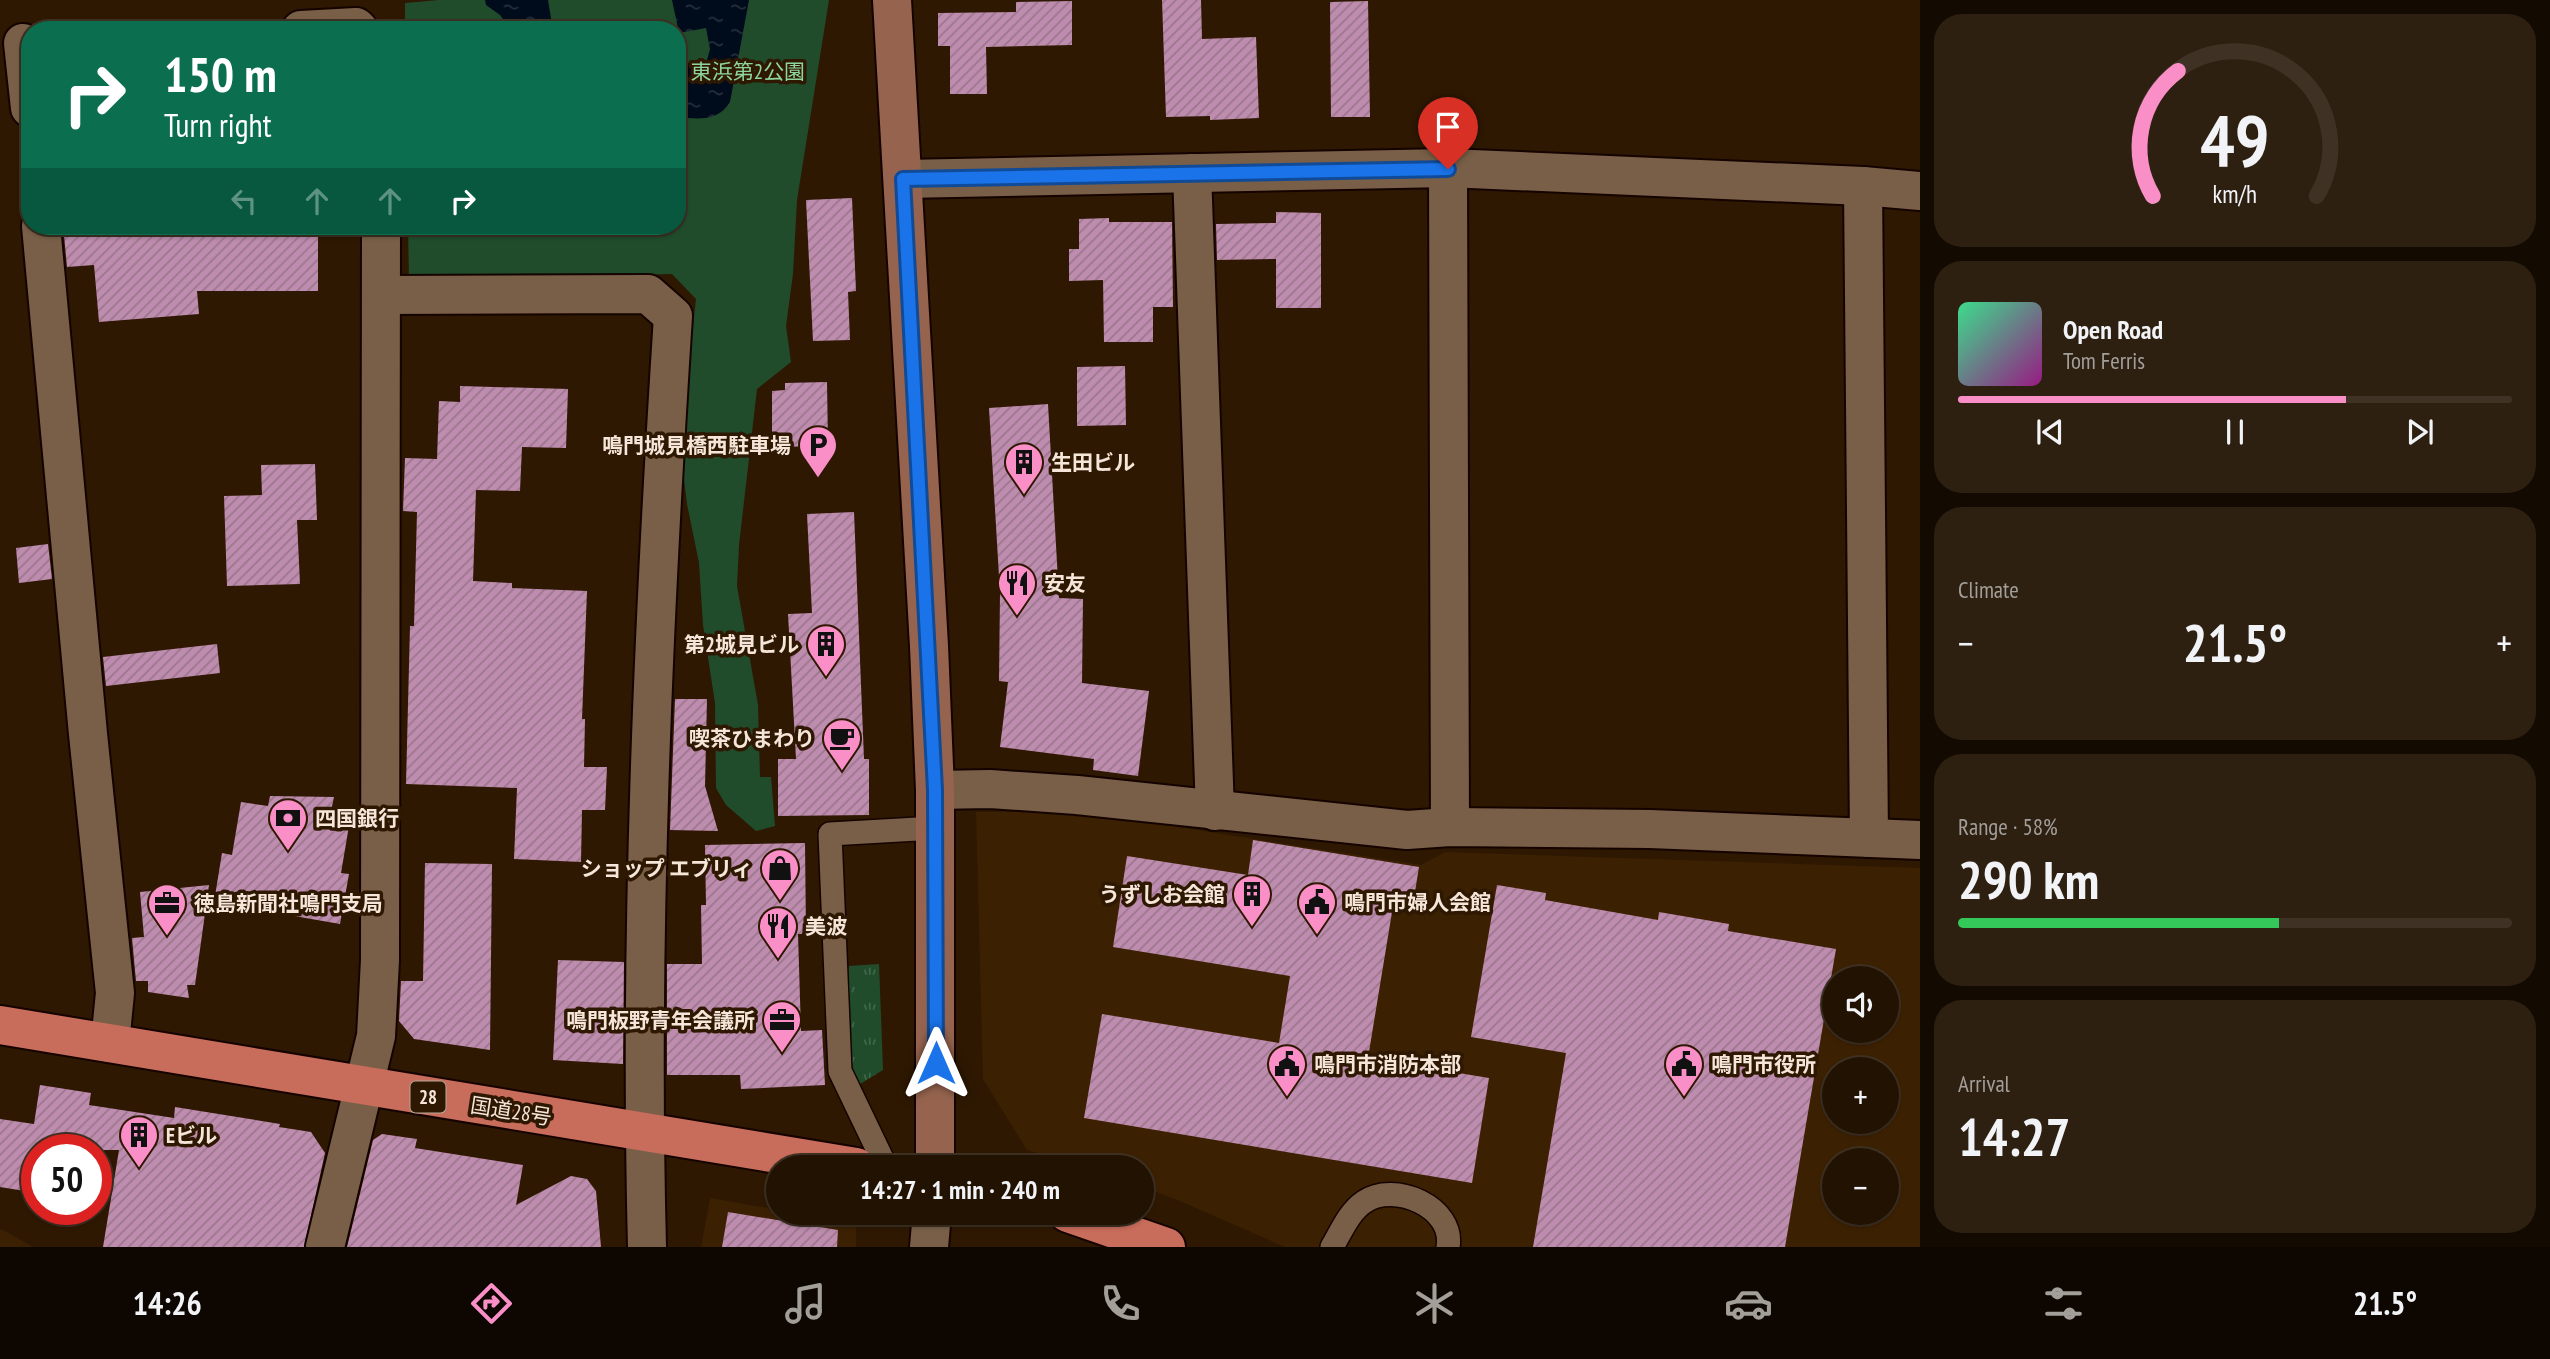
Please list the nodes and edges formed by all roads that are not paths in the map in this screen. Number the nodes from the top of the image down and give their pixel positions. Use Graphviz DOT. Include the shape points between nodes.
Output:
graph roads {
  1 [pos="892,0"];
  2 [pos="1448,169"];
  3 [pos="1192,173"];
  4 [pos="903,179"];
  5 [pos="1863,186"];
  6 [pos="1920,191"];
  7 [pos="42,235"];
  8 [pos="381,235"];
  9 [pos="382,295"];
  10 [pos="935,790"];
  11 [pos="1215,811"];
  12 [pos="1450,827"];
  13 [pos="935,828"];
  14 [pos="1869,838"];
  15 [pos="1920,841"];
  16 [pos="0,1025"];
  17 [pos="110,1042"];
  18 [pos="364,1087"];
  19 [pos="644,1132"];
  20 [pos="783,1155"];
  21 [pos="880,1155"];
  22 [pos="935,1155"];
  23 [pos="931,1225"];
  24 [pos="1103,1225"];
  25 [pos="326,1247"];
  26 [pos="647,1247"];
  27 [pos="929,1247"];
  28 [pos="1167,1247"];
  29 [pos="1332,1247"];
  30 [pos="1448,1247"];
  1 -- 4 [label="main road"];
  2 -- 3 [label="street"];
  2 -- 5 [label="street"];
  2 -- 12 [label="street"];
  3 -- 4 [label="street"];
  3 -- 11 [label="street"];
  4 -- 10 [label="main road"];
  5 -- 6 [label="street"];
  5 -- 14 [label="street"];
  7 -- 17 [label="street" via="116,993"];
  8 -- 9 [label="street"];
  9 -- 18 [label="street" via="380,960 376,1036"];
  9 -- 19 [label="street" via="648,294 673,316 655,604 646,854"];
  10 -- 11 [label="street" via="1076,795"];
  10 -- 13 [label="main road"];
  11 -- 12 [label="street" via="1407,830"];
  12 -- 14 [label="street"];
  13 -- 21 [label="lane" via="830,834 841,1071"];
  13 -- 22 [label="main road"];
  14 -- 15 [label="street"];
  16 -- 17 [label="highway, 国道28号 / 28"];
  17 -- 18 [label="highway, 国道28号 / 28"];
  18 -- 19 [label="highway, 国道28号 / 28"];
  18 -- 25 [label="street"];
  19 -- 20 [label="highway, 国道28号 / 28"];
  19 -- 26 [label="street"];
  23 -- 27 [label="street"];
  24 -- 28 [label="highway"];
  29 -- 30 [label="lane" via="1365,1200 1384,1195 1425,1202 1442,1217"];
}
